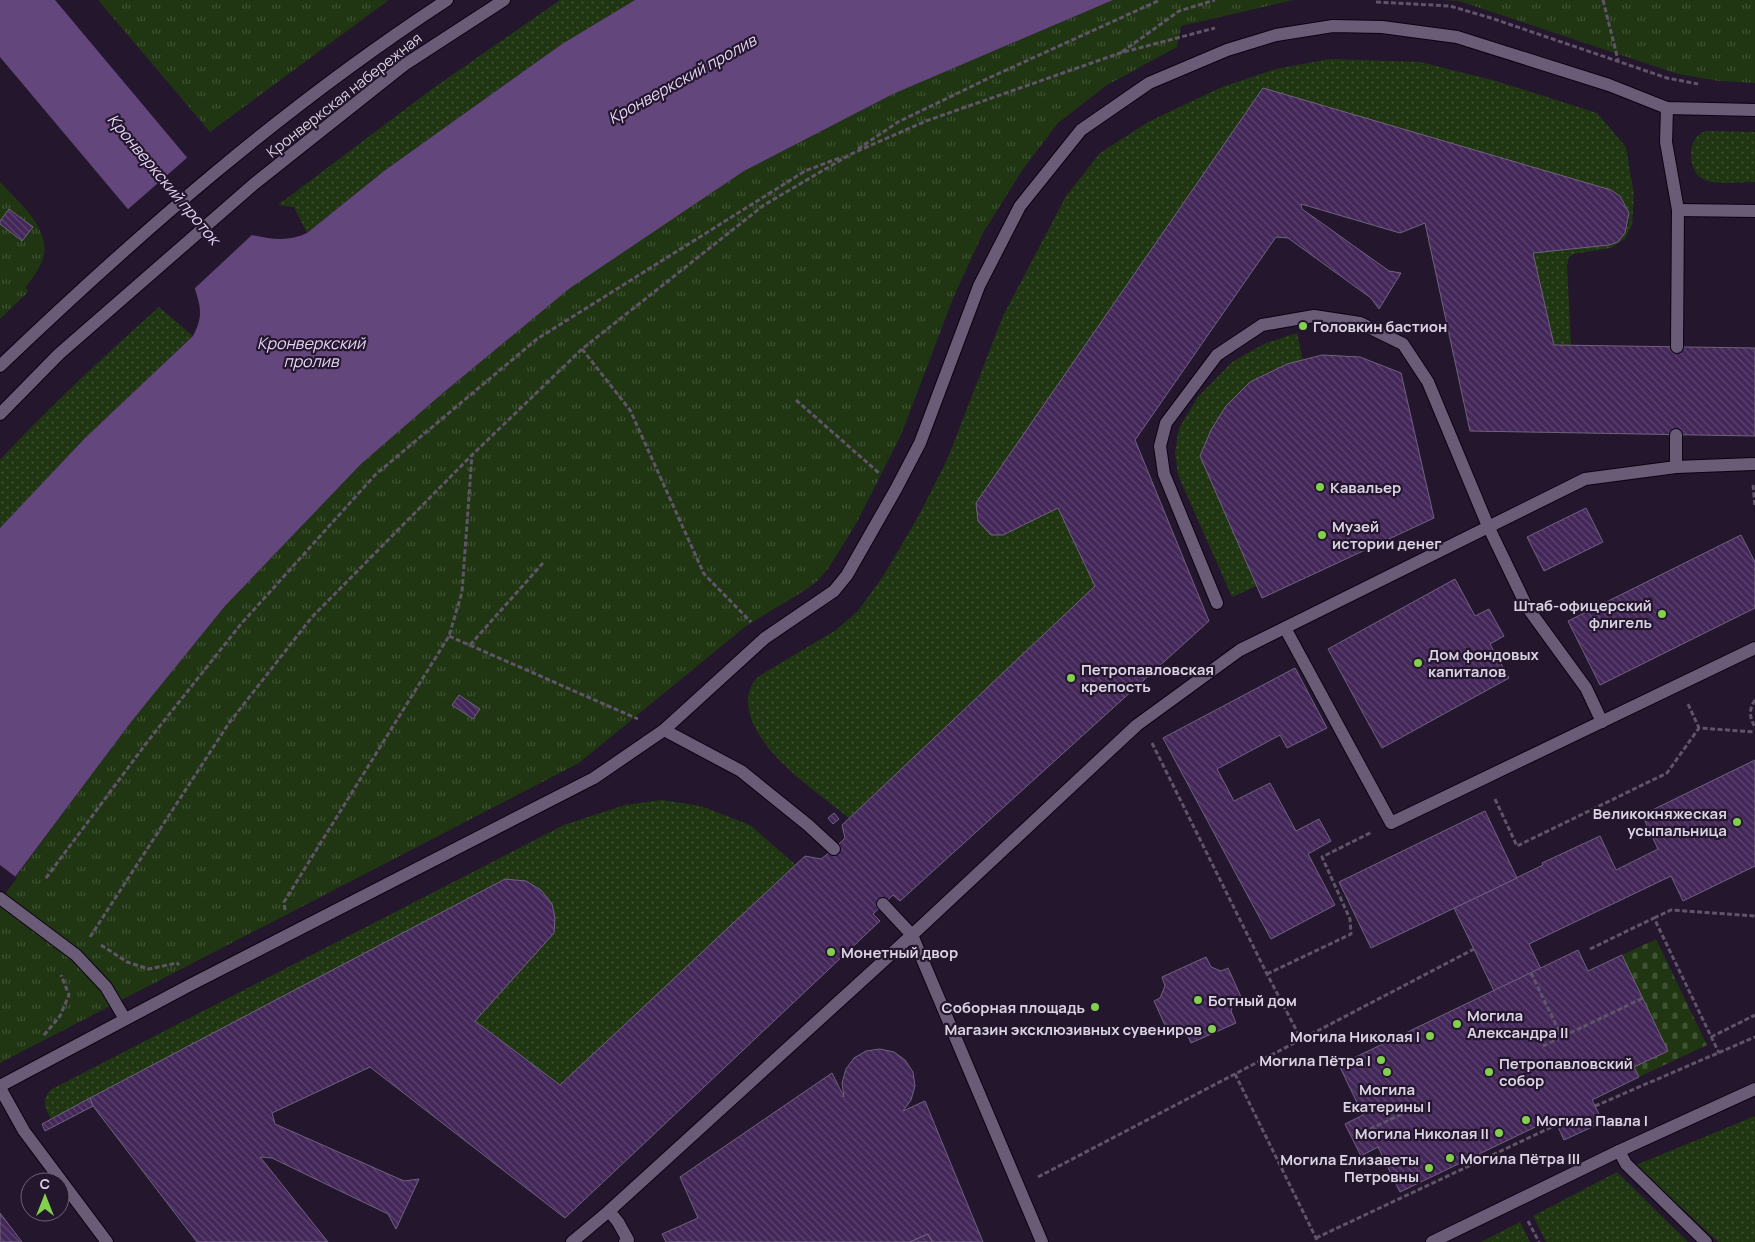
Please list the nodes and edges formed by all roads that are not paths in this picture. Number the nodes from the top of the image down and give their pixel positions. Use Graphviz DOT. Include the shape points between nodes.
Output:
graph roads {
  1 [pos="447,0"];
  2 [pos="504,0"];
  3 [pos="1667,108"];
  4 [pos="1755,110"];
  5 [pos="1678,210"];
  6 [pos="1755,211"];
  7 [pos="1677,347"];
  8 [pos="0,366"];
  9 [pos="0,414"];
  10 [pos="1676,434"];
  11 [pos="1753,464"];
  12 [pos="1676,467"];
  13 [pos="1488,526"];
  14 [pos="1218,604"];
  15 [pos="1285,628"];
  16 [pos="1755,648"];
  17 [pos="1602,722"];
  18 [pos="664,730"];
  19 [pos="834,849"];
  20 [pos="0,898"];
  21 [pos="883,904"];
  22 [pos="912,936"];
  23 [pos="126,1019"];
  24 [pos="0,1087"];
  25 [pos="1755,1089"];
  26 [pos="1619,1151"];
  27 [pos="609,1211"];
  28 [pos="108,1242"];
  29 [pos="572,1242"];
  30 [pos="625,1242"];
  31 [pos="1042,1242"];
  32 [pos="1432,1242"];
  33 [pos="1706,1242"];
  1 -- 8 [label="main road, Кронверкская набережная" via="388,39 234,157 123,252"];
  2 -- 9 [label="main road, Кронверкская набережная" via="404,64 254,184 60,354"];
  3 -- 4 [label="main road"];
  3 -- 5 [label="main road" via="1666,142"];
  3 -- 18 [label="main road" via="1609,85 1457,37 1382,27 1333,26 1276,35 1227,50 1149,83 1081,130 1020,206 979,286 920,442 847,575 834,591 765,638"];
  5 -- 6 [label="main road"];
  5 -- 7 [label="main road"];
  10 -- 12 [label="main road"];
  11 -- 12 [label="main road"];
  12 -- 13 [label="main road" via="1585,479"];
  13 -- 14 [label="main road" via="1428,382 1403,344 1360,323 1314,316 1262,325 1217,355 1166,423 1160,446 1164,474"];
  13 -- 15 [label="main road"];
  13 -- 17 [label="main road" via="1528,607 1586,688"];
  15 -- 17 [label="main road" via="1391,823"];
  15 -- 22 [label="main road" via="1240,650 1137,725"];
  16 -- 17 [label="main road"];
  18 -- 19 [label="main road" via="742,771"];
  18 -- 23 [label="main road" via="594,778"];
  20 -- 23 [label="main road" via="76,955 106,987"];
  21 -- 22 [label="main road"];
  22 -- 27 [label="main road"];
  22 -- 31 [label="main road"];
  23 -- 24 [label="main road"];
  24 -- 28 [label="main road" via="24,1131"];
  25 -- 26 [label="main road"];
  26 -- 32 [label="main road"];
  26 -- 33 [label="main road" via="1626,1164"];
  27 -- 29 [label="main road"];
  27 -- 30 [label="main road" via="628,1240"];
}
